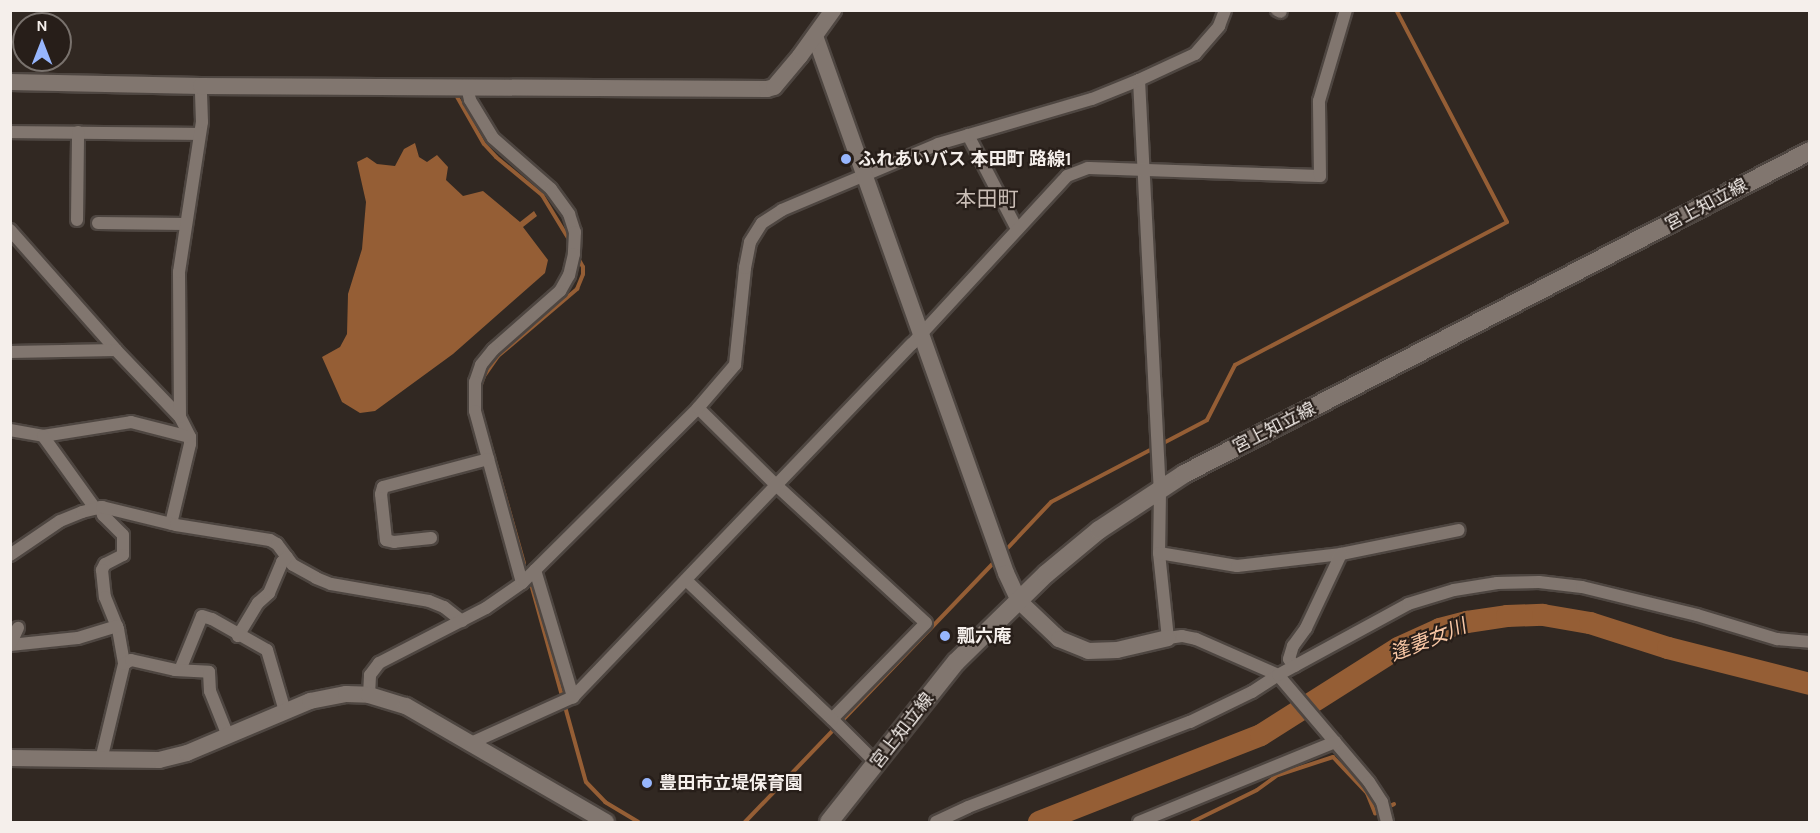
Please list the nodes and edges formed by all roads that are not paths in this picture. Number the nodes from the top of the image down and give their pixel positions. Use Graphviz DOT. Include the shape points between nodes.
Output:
graph roads {
  1 [pos="833,10"];
  2 [pos="1225,10"];
  3 [pos="1346,10"];
  4 [pos="815,36"];
  5 [pos="1138,80"];
  6 [pos="10,82"];
  7 [pos="201,86"];
  8 [pos="467,87"];
  9 [pos="10,132"];
  10 [pos="78,132"];
  11 [pos="199,134"];
  12 [pos="968,135"];
  13 [pos="1809,151"];
  14 [pos="1143,171"];
  15 [pos="863,174"];
  16 [pos="77,220"];
  17 [pos="98,223"];
  18 [pos="185,224"];
  19 [pos="1017,229"];
  20 [pos="10,230"];
  21 [pos="921,334"];
  22 [pos="116,350"];
  23 [pos="10,351"];
  24 [pos="698,408"];
  25 [pos="180,417"];
  26 [pos="10,430"];
  27 [pos="43,436"];
  28 [pos="190,437"];
  29 [pos="488,459"];
  30 [pos="777,486"];
  31 [pos="1160,492"];
  32 [pos="98,508"];
  33 [pos="171,524"];
  34 [pos="1459,530"];
  35 [pos="431,538"];
  36 [pos="1159,553"];
  37 [pos="1341,554"];
  38 [pos="10,555"];
  39 [pos="287,557"];
  40 [pos="535,570"];
  41 [pos="686,580"];
  42 [pos="522,583"];
  43 [pos="1019,601"];
  44 [pos="462,621"];
  45 [pos="117,626"];
  46 [pos="18,628"];
  47 [pos="238,636"];
  48 [pos="1168,638"];
  49 [pos="1809,642"];
  50 [pos="11,645"];
  51 [pos="124,664"];
  52 [pos="1295,666"];
  53 [pos="180,670"];
  54 [pos="1280,679"];
  55 [pos="369,695"];
  56 [pos="571,699"];
  57 [pos="285,711"];
  58 [pos="832,719"];
  59 [pos="228,736"];
  60 [pos="1333,739"];
  61 [pos="471,743"];
  62 [pos="10,759"];
  63 [pos="101,760"];
  64 [pos="876,763"];
  65 [pos="606,822"];
  66 [pos="830,822"];
  67 [pos="936,822"];
  68 [pos="1139,822"];
  69 [pos="1388,822"];
  1 -- 4 [label="street"];
  2 -- 5 [label="street" via="1219,26 1195,54"];
  3 -- 14 [label="street" via="1319,101 1320,176"];
  4 -- 8 [label="street" via="774,87 767,89"];
  4 -- 15 [label="street"];
  5 -- 12 [label="street" via="1092,99"];
  5 -- 14 [label="street"];
  6 -- 7 [label="street"];
  7 -- 8 [label="street"];
  7 -- 11 [label="street"];
  8 -- 29 [label="street" via="470,100 493,138 551,189 569,214 575,232 569,275 560,291 493,350 477,374 475,411"];
  9 -- 10 [label="street"];
  10 -- 11 [label="street"];
  10 -- 16 [label="street"];
  11 -- 18 [label="street"];
  12 -- 15 [label="street"];
  12 -- 19 [label="street"];
  13 -- 31 [label="main road, 宮上知立線" via="1194,469"];
  14 -- 19 [label="street" via="1088,168 1068,176"];
  14 -- 31 [label="street"];
  15 -- 21 [label="street"];
  15 -- 24 [label="street" via="782,210 756,230 745,268 735,365"];
  17 -- 18 [label="street"];
  18 -- 25 [label="street" via="179,272"];
  19 -- 21 [label="street"];
  20 -- 22 [label="street"];
  21 -- 30 [label="street"];
  21 -- 43 [label="street"];
  22 -- 23 [label="street"];
  22 -- 25 [label="street"];
  24 -- 30 [label="street"];
  24 -- 40 [label="street"];
  25 -- 28 [label="street"];
  26 -- 27 [label="street"];
  27 -- 28 [label="street" via="130,422"];
  27 -- 32 [label="street"];
  28 -- 33 [label="street"];
  29 -- 35 [label="street" via="381,490 386,540"];
  29 -- 42 [label="street"];
  30 -- 41 [label="street"];
  30 -- 58 [label="street" via="926,623"];
  31 -- 36 [label="street"];
  31 -- 43 [label="main road, 宮上知立線" via="1100,530"];
  32 -- 33 [label="street"];
  32 -- 38 [label="street" via="60,521"];
  32 -- 45 [label="street" via="123,535 123,555 105,564 102,570 105,597"];
  33 -- 39 [label="street" via="270,540"];
  34 -- 37 [label="street"];
  36 -- 37 [label="street" via="1237,566"];
  36 -- 48 [label="street"];
  37 -- 52 [label="street" via="1306,628 1293,646 1289,659"];
  39 -- 44 [label="street" via="293,565 331,584 429,601"];
  39 -- 47 [label="street" via="269,592"];
  40 -- 42 [label="street"];
  40 -- 56 [label="street"];
  41 -- 56 [label="street"];
  41 -- 58 [label="street"];
  42 -- 44 [label="street"];
  43 -- 48 [label="street" via="1059,639 1088,651 1117,650"];
  43 -- 64 [label="main road, 宮上知立線" via="956,662"];
  44 -- 55 [label="street" via="379,663 370,675"];
  45 -- 50 [label="street" via="78,638"];
  45 -- 51 [label="street"];
  46 -- 50 [label="street"];
  47 -- 53 [label="street" via="202,616"];
  47 -- 57 [label="street" via="270,654"];
  48 -- 54 [label="street" via="1196,639"];
  49 -- 52 [label="street" via="1777,639 1581,587 1497,583 1454,590 1408,604"];
  51 -- 53 [label="street" via="136,660"];
  51 -- 63 [label="street"];
  52 -- 54 [label="street"];
  53 -- 59 [label="street" via="209,672 212,697"];
  54 -- 60 [label="street"];
  54 -- 67 [label="street" via="1190,722"];
  55 -- 57 [label="street" via="328,696"];
  55 -- 61 [label="street" via="406,706"];
  56 -- 61 [label="street"];
  57 -- 59 [label="street"];
  58 -- 64 [label="street"];
  59 -- 63 [label="street" via="159,760"];
  60 -- 68 [label="street"];
  60 -- 69 [label="street" via="1382,802"];
  61 -- 65 [label="street"];
  62 -- 63 [label="street"];
  64 -- 66 [label="main road, 宮上知立線"];
}
